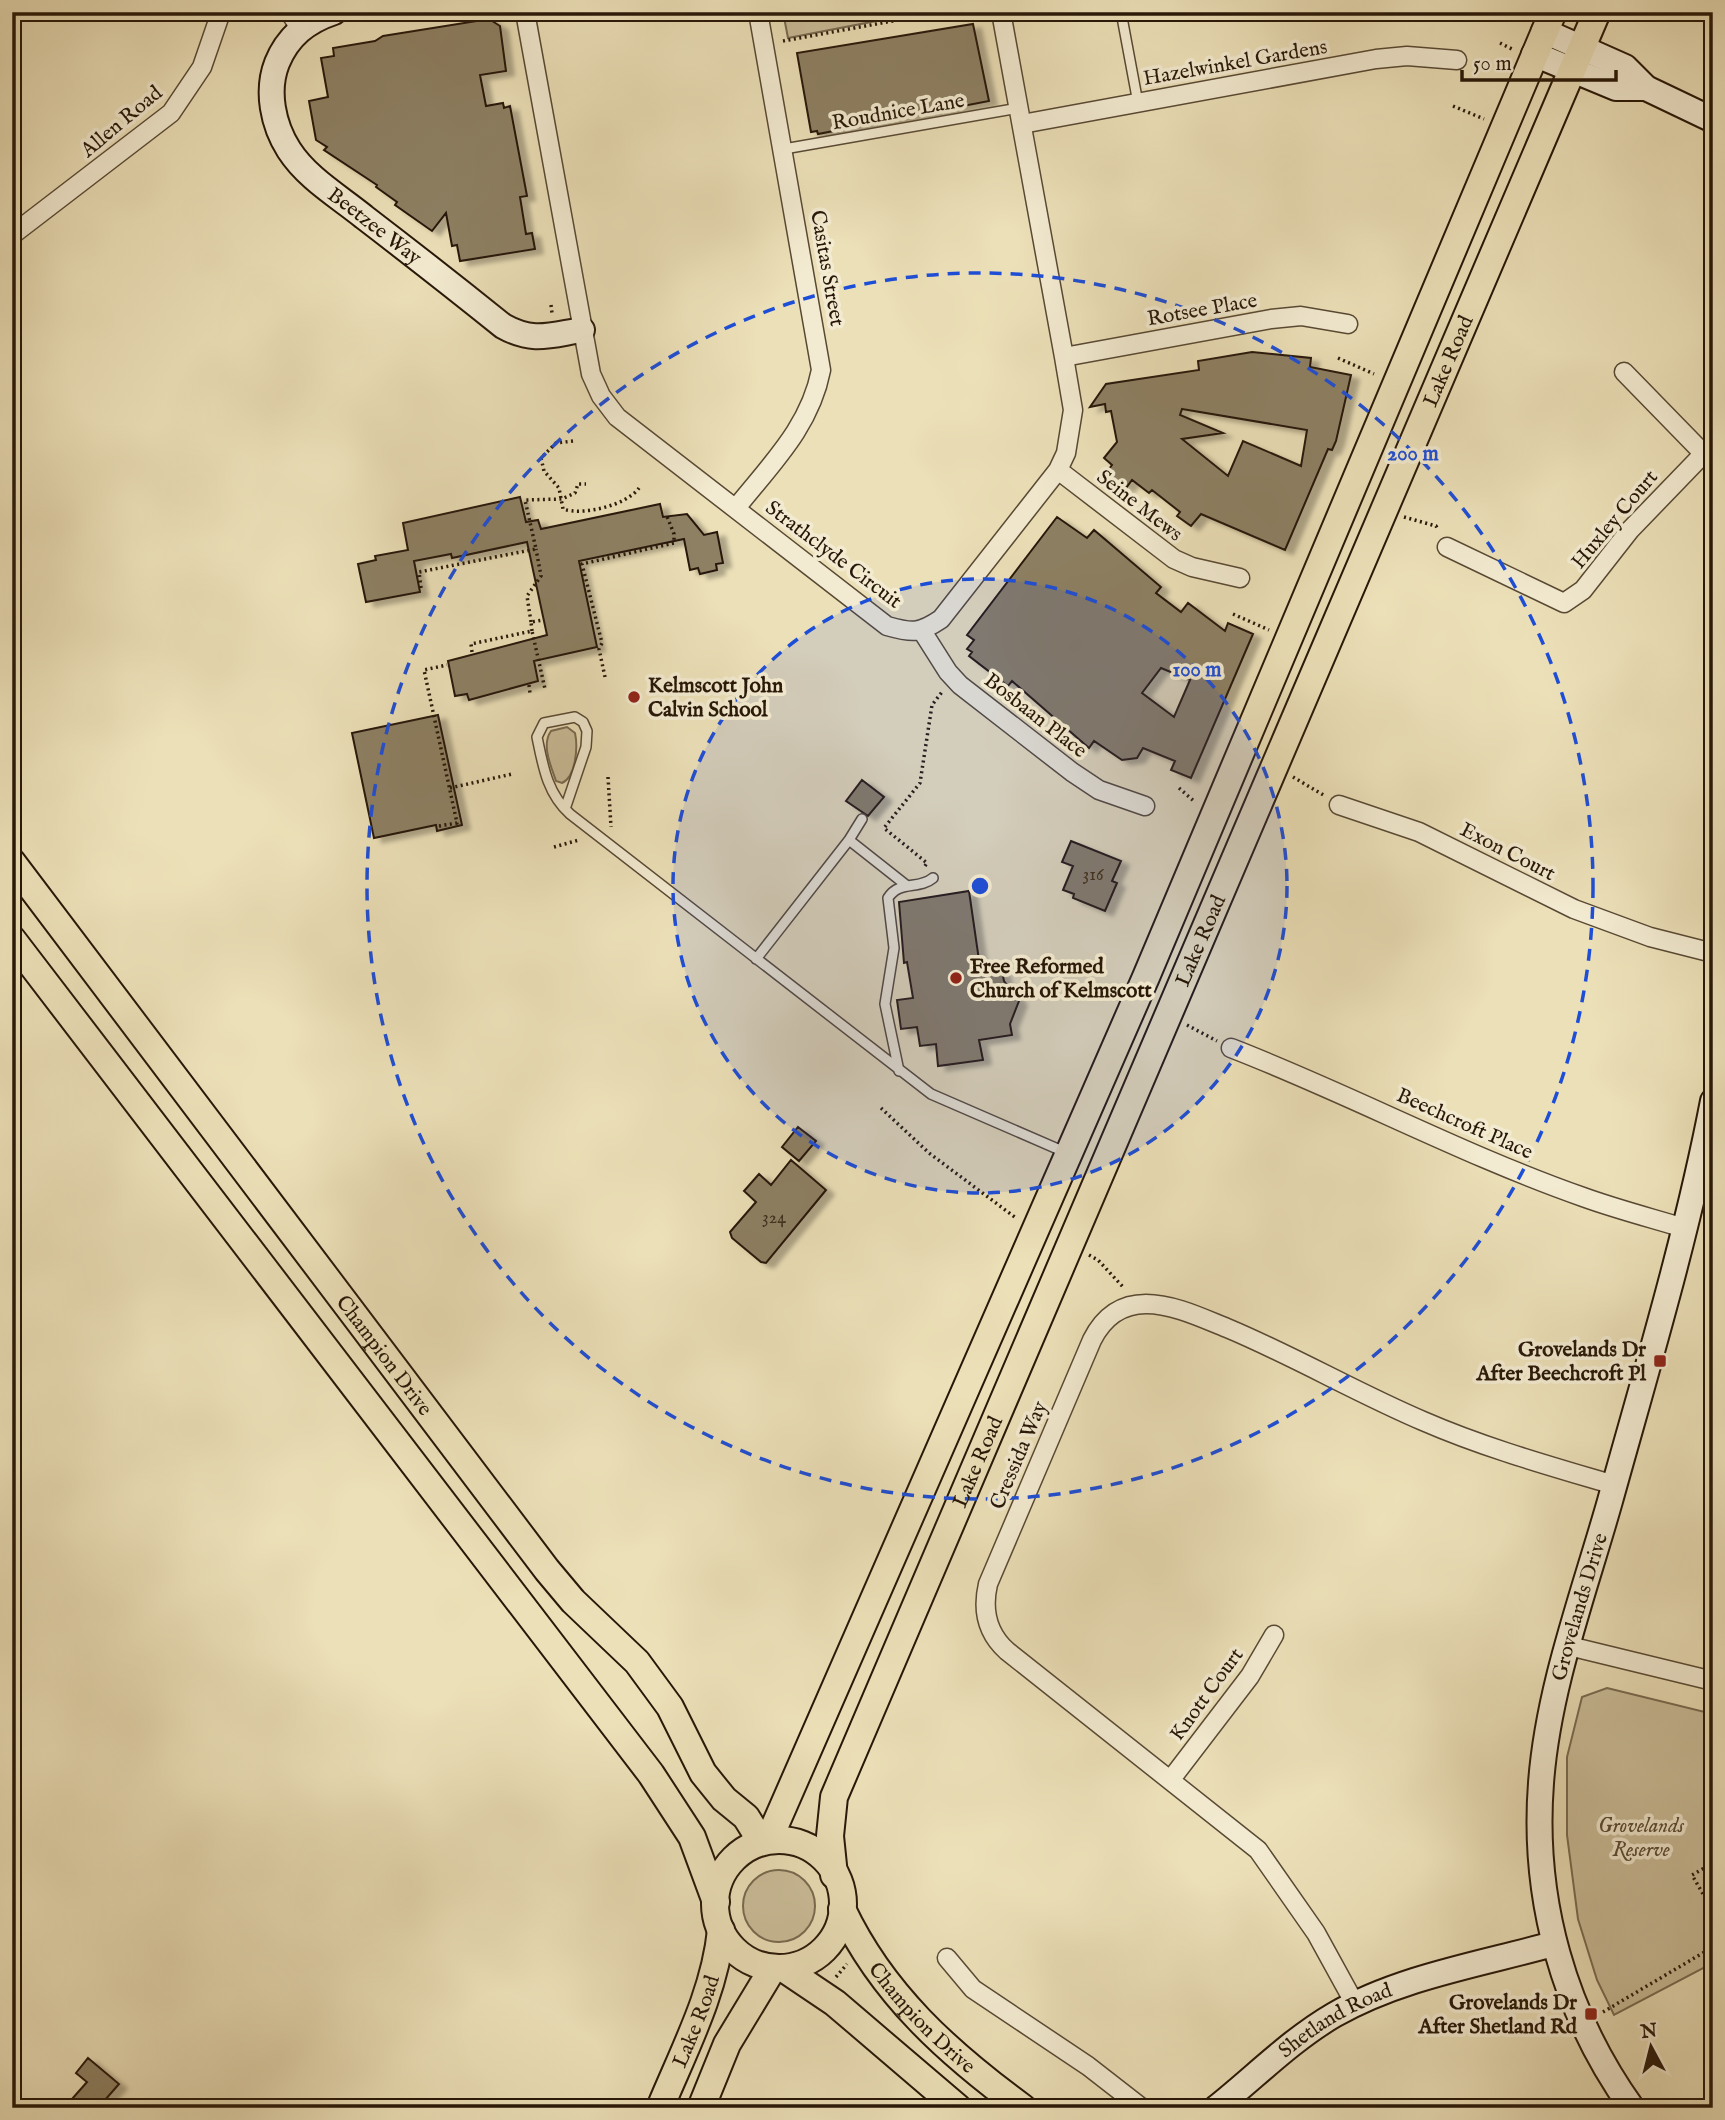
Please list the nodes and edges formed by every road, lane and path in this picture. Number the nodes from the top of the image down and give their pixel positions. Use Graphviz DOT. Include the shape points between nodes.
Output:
graph roads {
  1 [pos="221,12"];
  2 [pos="334,12"];
  3 [pos="525,12"];
  4 [pos="758,12"];
  5 [pos="942,12"];
  6 [pos="1001,12"];
  7 [pos="1121,12"];
  8 [pos="1597,12"];
  9 [pos="291,22"];
  10 [pos="1538,38"];
  11 [pos="783,41"];
  12 [pos="1500,43"];
  13 [pos="1457,60"];
  14 [pos="1576,60"];
  15 [pos="1138,103"];
  16 [pos="1453,106"];
  17 [pos="1020,116"];
  18 [pos="1713,120"];
  19 [pos="1491,122"];
  20 [pos="784,149"];
  21 [pos="12,235"];
  22 [pos="551,305"];
  23 [pos="552,313"];
  24 [pos="1348,324"];
  25 [pos="582,330"];
  26 [pos="1064,357"];
  27 [pos="1338,358"];
  28 [pos="1625,372"];
  29 [pos="1382,377"];
  30 [pos="573,441"];
  31 [pos="1707,448"];
  32 [pos="1058,470"];
  33 [pos="586,484"];
  34 [pos="639,488"];
  35 [pos="560,499"];
  36 [pos="736,508"];
  37 [pos="666,514"];
  38 [pos="1398,516"];
  39 [pos="1447,547"];
  40 [pos="536,549"];
  41 [pos="1240,578"];
  42 [pos="421,588"];
  43 [pos="1233,614"];
  44 [pos="543,620"];
  45 [pos="531,622"];
  46 [pos="532,631"];
  47 [pos="922,631"];
  48 [pos="1273,632"];
  49 [pos="472,652"];
  50 [pos="447,665"];
  51 [pos="605,677"];
  52 [pos="529,685"];
  53 [pos="948,685"];
  54 [pos="545,690"];
  55 [pos="530,693"];
  56 [pos="512,774"];
  57 [pos="1290,775"];
  58 [pos="608,777"];
  59 [pos="450,788"];
  60 [pos="1179,788"];
  61 [pos="1339,805"];
  62 [pos="1145,806"];
  63 [pos="1199,806"];
  64 [pos="565,809"];
  65 [pos="862,820"];
  66 [pos="439,827"];
  67 [pos="612,835"];
  68 [pos="588,838"];
  69 [pos="849,840"];
  70 [pos="554,847"];
  71 [pos="12,862"];
  72 [pos="924,868"];
  73 [pos="933,877"];
  74 [pos="906,885"];
  75 [pos="12,939"];
  76 [pos="1713,953"];
  77 [pos="756,959"];
  78 [pos="1182,1022"];
  79 [pos="1231,1048"];
  80 [pos="899,1071"];
  81 [pos="1713,1101"];
  82 [pos="881,1108"];
  83 [pos="1069,1153"];
  84 [pos="1104,1170"];
  85 [pos="1016,1218"];
  86 [pos="1684,1228"];
  87 [pos="1085,1252"];
  88 [pos="1128,1292"];
  89 [pos="1614,1485"];
  90 [pos="1274,1635"];
  91 [pos="1569,1646"];
  92 [pos="1713,1681"];
  93 [pos="1172,1779"];
  94 [pos="765,1840"];
  95 [pos="1713,1863"];
  96 [pos="834,1875"];
  97 [pos="716,1902"];
  98 [pos="842,1909"];
  99 [pos="1713,1910"];
  100 [pos="721,1930"];
  101 [pos="1553,1944"];
  102 [pos="1713,1947"];
  103 [pos="947,1958"];
  104 [pos="850,1960"];
  105 [pos="778,1968"];
  106 [pos="832,1981"];
  107 [pos="1356,2004"];
  108 [pos="1597,2015"];
  109 [pos="660,2108"];
  110 [pos="701,2108"];
  111 [pos="958,2108"];
  112 [pos="1023,2108"];
  113 [pos="1142,2108"];
  114 [pos="1216,2108"];
  115 [pos="1632,2108"];
  1 -- 21 [label="street, Allen Road" via="202,67 171,113"];
  2 -- 9 [label="street"];
  3 -- 25 [label="street, Strathclyde Circuit"];
  4 -- 20 [label="street, Casitas Street"];
  5 -- 11 [label="path"];
  6 -- 17 [label="street"];
  7 -- 15 [label="lane"];
  8 -- 14 [label="main road, Lake Road"];
  9 -- 25 [label="street, Beetzee Way" via="271,88 278,128 303,168 519,335 536,338"];
  10 -- 12 [label="path"];
  10 -- 14 [label="street"];
  10 -- 83 [label="main road, Lake Road"];
  13 -- 15 [label="street, Hazelwinkel Gardens" via="1407,56 1376,60"];
  14 -- 18 [label="street" via="1625,67 1646,88"];
  14 -- 84 [label="main road, Lake Road"];
  15 -- 17 [label="street, Hazelwinkel Gardens"];
  16 -- 19 [label="path"];
  17 -- 20 [label="lane, Roudnice Lane"];
  17 -- 26 [label="street"];
  20 -- 36 [label="street, Casitas Street" via="821,370 812,407 802,425"];
  22 -- 23 [label="path"];
  24 -- 26 [label="street, Rotsee Place" via="1301,316 1271,319"];
  25 -- 36 [label="street, Strathclyde Circuit" via="593,378 617,417"];
  26 -- 32 [label="street" via="1073,411 1066,453"];
  27 -- 29 [label="path"];
  28 -- 31 [label="street"];
  30 -- 35 [label="path" via="556,443 541,458 544,471 559,488"];
  31 -- 39 [label="street, Huxley Court" via="1630,530 1583,590 1564,603"];
  32 -- 41 [label="street, Seine Mews" via="1174,559"];
  32 -- 47 [label="street" via="941,619"];
  33 -- 35 [label="path" via="578,484 573,495"];
  34 -- 35 [label="path" via="617,502 581,511 563,509"];
  35 -- 40 [label="path" via="525,500"];
  36 -- 47 [label="street, Strathclyde Circuit" via="887,626"];
  37 -- 51 [label="path" via="674,543 582,564 602,643 599,649"];
  38 -- 39 [label="path" via="1436,526"];
  40 -- 42 [label="path" via="419,572"];
  40 -- 45 [label="path" via="541,576 527,592"];
  43 -- 48 [label="path"];
  44 -- 45 [label="path"];
  45 -- 46 [label="path"];
  46 -- 49 [label="path" via="471,644"];
  46 -- 54 [label="path"];
  47 -- 62 [label="street, Bosbaan Place" via="948,673 1001,717 1099,790"];
  50 -- 59 [label="path" via="424,670"];
  52 -- 55 [label="path"];
  53 -- 72 [label="path" via="932,705 920,783 884,828 927,863"];
  56 -- 59 [label="path"];
  57 -- 61 [label="path"];
  58 -- 67 [label="path"];
  59 -- 66 [label="path" via="457,822"];
  60 -- 63 [label="path"];
  61 -- 76 [label="street, Exon Court" via="1419,832 1574,909 1650,937"];
  64 -- 64 [label="lane" via="547,780 537,733 551,720 575,717 583,722 588,737"];
  64 -- 77 [label="lane"];
  65 -- 69 [label="lane"];
  68 -- 70 [label="path"];
  69 -- 74 [label="lane"];
  69 -- 77 [label="lane"];
  71 -- 94 [label="main road, Champion Drive" via="547,1570 637,1662 670,1707 703,1773"];
  73 -- 74 [label="lane" via="926,883"];
  74 -- 80 [label="lane" via="888,898 894,948 885,1004"];
  75 -- 97 [label="main road, Champion Drive" via="659,1785 692,1837"];
  77 -- 80 [label="lane"];
  78 -- 79 [label="path"];
  79 -- 86 [label="street, Beechcroft Place" via="1305,1076 1491,1161 1572,1193"];
  80 -- 83 [label="lane" via="948,1103"];
  81 -- 86 [label="street, Grovelands Drive"];
  82 -- 85 [label="path" via="929,1153"];
  83 -- 84 [label="main road"];
  83 -- 94 [label="main road, Lake Road"];
  84 -- 96 [label="main road, Lake Road" via="834,1797 830,1836"];
  86 -- 89 [label="street, Grovelands Drive"];
  87 -- 88 [label="path"];
  89 -- 91 [label="street, Grovelands Drive"];
  89 -- 93 [label="street, Cressida Way" via="1421,1421 1280,1350 1199,1317 1145,1304 1112,1314 1092,1340 998,1558 988,1584 985,1612 1000,1645"];
  90 -- 93 [label="street, Knott Court" via="1250,1676"];
  91 -- 92 [label="street"];
  91 -- 101 [label="street, Grovelands Drive" via="1541,1782 1540,1844"];
  93 -- 107 [label="street, Cressida Way" via="1267,1861"];
  94 -- 96 [label="main road" via="789,1839 811,1848"];
  94 -- 97 [label="main road" via="744,1850 729,1865"];
  95 -- 99 [label="path" via="1692,1875"];
  96 -- 98 [label="main road"];
  97 -- 100 [label="main road"];
  98 -- 105 [label="main road" via="836,1932 822,1951 803,1964"];
  98 -- 112 [label="main road, Champion Drive" via="856,1938 904,2006"];
  100 -- 105 [label="main road" via="745,1959"];
  100 -- 109 [label="main road, Lake Road" via="707,1993"];
  101 -- 107 [label="street, Shetland Road"];
  101 -- 115 [label="street, Grovelands Drive" via="1578,2017"];
  102 -- 108 [label="path"];
  103 -- 113 [label="street" via="973,1989"];
  104 -- 106 [label="path"];
  105 -- 110 [label="main road, Lake Road" via="727,2044"];
  105 -- 111 [label="main road, Champion Drive" via="835,2003"];
  107 -- 114 [label="street, Shetland Road" via="1315,2028"];
}
